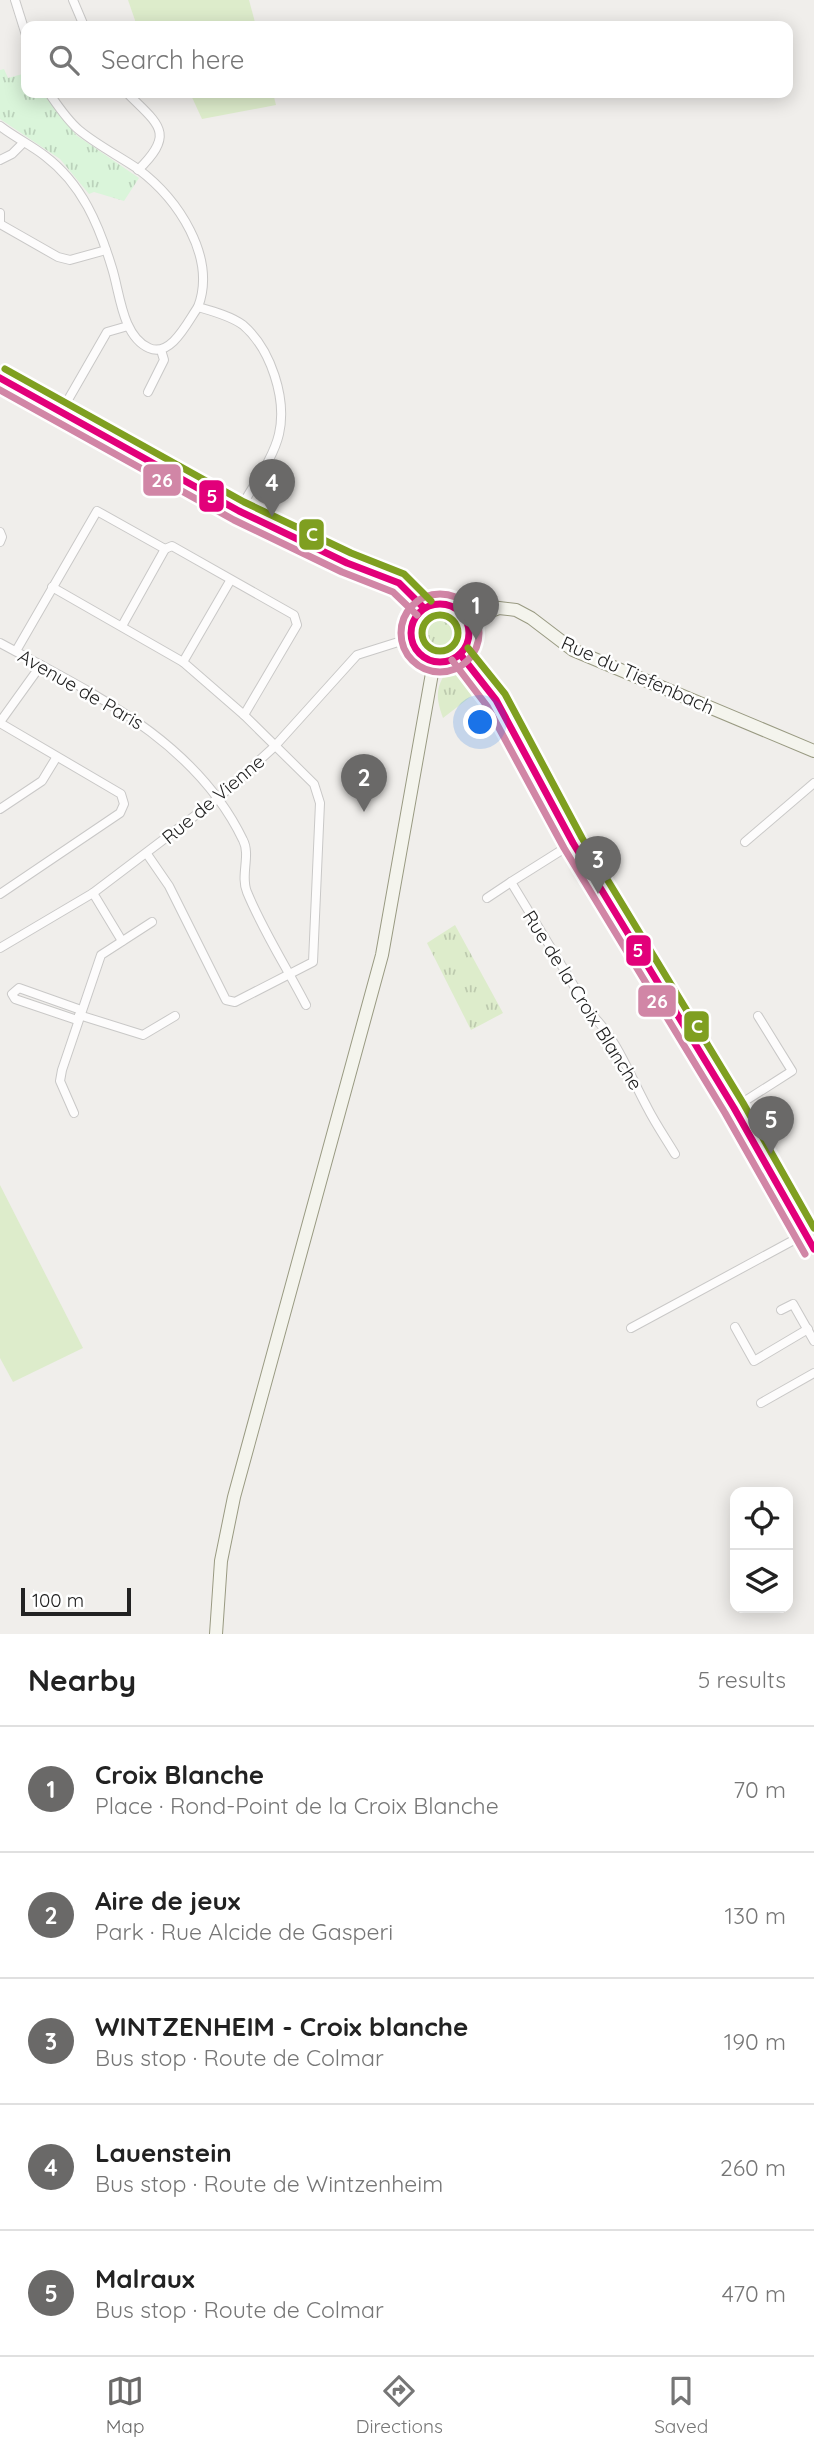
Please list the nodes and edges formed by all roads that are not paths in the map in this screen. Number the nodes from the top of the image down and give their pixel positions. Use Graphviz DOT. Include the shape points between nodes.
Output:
graph roads {
  1 [pos="73,0"];
  2 [pos="18,1"];
  3 [pos="23,21"];
  4 [pos="82,21"];
  5 [pos="53,98"];
  6 [pos="132,98"];
  7 [pos="0,126"];
  8 [pos="23,143"];
  9 [pos="0,160"];
  10 [pos="138,170"];
  11 [pos="0,213"];
  12 [pos="0,224"];
  13 [pos="106,250"];
  14 [pos="198,307"];
  15 [pos="128,326"];
  16 [pos="160,350"];
  17 [pos="0,378"];
  18 [pos="148,392"];
  19 [pos="61,412"];
  20 [pos="239,512"];
  21 [pos="0,532"];
  22 [pos="0,542"];
  23 [pos="165,549"];
  24 [pos="230,581"];
  25 [pos="52,587"];
  26 [pos="424,608"];
  27 [pos="466,621"];
  28 [pos="122,626"];
  29 [pos="411,638"];
  30 [pos="0,642"];
  31 [pos="16,651"];
  32 [pos="460,654"];
  33 [pos="183,662"];
  34 [pos="434,662"];
  35 [pos="41,665"];
  36 [pos="244,715"];
  37 [pos="0,723"];
  38 [pos="274,747"];
  39 [pos="814,751"];
  40 [pos="56,758"];
  41 [pos="814,783"];
  42 [pos="217,799"];
  43 [pos="0,809"];
  44 [pos="571,840"];
  45 [pos="745,842"];
  46 [pos="148,854"];
  47 [pos="511,882"];
  48 [pos="0,894"];
  49 [pos="93,894"];
  50 [pos="487,898"];
  51 [pos="152,922"];
  52 [pos="122,941"];
  53 [pos="0,948"];
  54 [pos="290,974"];
  55 [pos="306,1005"];
  56 [pos="79,1015"];
  57 [pos="175,1016"];
  58 [pos="758,1016"];
  59 [pos="734,1108"];
  60 [pos="74,1113"];
  61 [pos="675,1154"];
  62 [pos="805,1234"];
  63 [pos="814,1249"];
  64 [pos="781,1310"];
  65 [pos="735,1327"];
  66 [pos="631,1328"];
  67 [pos="808,1329"];
  68 [pos="814,1340"];
  69 [pos="814,1373"];
  70 [pos="761,1403"];
  71 [pos="216,1634"];
  1 -- 4 [label="street"];
  2 -- 3 [label="street"];
  5 -- 10 [label="street" via="79,130"];
  6 -- 10 [label="street" via="162,136 160,145"];
  7 -- 8 [label="street"];
  8 -- 9 [label="street"];
  8 -- 13 [label="street" via="61,168 79,190"];
  10 -- 14 [label="street" via="158,186 181,217 204,262 204,290"];
  11 -- 12 [label="street"];
  12 -- 13 [label="street" via="70,260"];
  13 -- 15 [label="street"];
  14 -- 16 [label="street" via="170,345"];
  14 -- 20 [label="street" via="243,325 255,338 276,382 282,411 278,438"];
  15 -- 16 [label="street" via="150,349"];
  15 -- 19 [label="street" via="107,332"];
  16 -- 18 [label="street" via="164,360"];
  17 -- 19 [label="main road"];
  19 -- 20 [label="main road"];
  20 -- 26 [label="main road" via="399,583"];
  21 -- 22 [label="street"];
  23 -- 24 [label="street" via="172,546"];
  23 -- 25 [label="street" via="97,511"];
  23 -- 28 [label="street"];
  24 -- 33 [label="street"];
  24 -- 36 [label="street" via="293,615 297,625"];
  25 -- 28 [label="street"];
  25 -- 31 [label="street"];
  26 -- 27 [label="main road" via="450,606"];
  26 -- 29 [label="main road" via="411,625"];
  27 -- 32 [label="main road" via="469,635"];
  27 -- 39 [label="main road, Rue du Tiefenbach" via="499,608 516,610 572,649"];
  28 -- 33 [label="street"];
  29 -- 34 [label="main road" via="423,657"];
  29 -- 38 [label="street, Rue de Vienne" via="358,655"];
  30 -- 31 [label="street, Avenue de Paris"];
  31 -- 35 [label="street, Avenue de Paris"];
  32 -- 34 [label="main road"];
  32 -- 44 [label="street" via="496,700"];
  33 -- 36 [label="street"];
  34 -- 71 [label="main road" via="382,955 234,1497 221,1561"];
  35 -- 37 [label="street"];
  35 -- 42 [label="street, Avenue de Paris" via="151,729"];
  36 -- 38 [label="street"];
  37 -- 40 [label="street"];
  38 -- 42 [label="street, Rue de Vienne"];
  38 -- 54 [label="street" via="314,784 320,803 313,962"];
  40 -- 43 [label="street" via="41,781"];
  40 -- 48 [label="street" via="121,794 124,804 120,813"];
  41 -- 45 [label="street"];
  42 -- 46 [label="street, Rue de Vienne"];
  42 -- 54 [label="street, Avenue de Paris" via="246,844 245,889"];
  44 -- 47 [label="street"];
  44 -- 59 [label="street"];
  46 -- 49 [label="street, Rue de Vienne"];
  46 -- 54 [label="street" via="226,999 235,1002"];
  47 -- 50 [label="street"];
  47 -- 61 [label="street, Rue de la Croix Blanche" via="637,1082"];
  49 -- 52 [label="street"];
  49 -- 53 [label="street, Rue de Vienne"];
  51 -- 52 [label="street"];
  52 -- 56 [label="street" via="101,954"];
  54 -- 55 [label="street, Avenue de Paris"];
  56 -- 56 [label="street" via="19,988 12,994 15,999"];
  56 -- 57 [label="street" via="143,1035"];
  56 -- 60 [label="street" via="60,1081"];
  58 -- 59 [label="street" via="792,1071"];
  59 -- 62 [label="street"];
  62 -- 63 [label="street"];
  62 -- 66 [label="street"];
  64 -- 67 [label="street" via="793,1304"];
  65 -- 67 [label="street" via="754,1360"];
  67 -- 68 [label="street"];
  69 -- 70 [label="street"];
}
